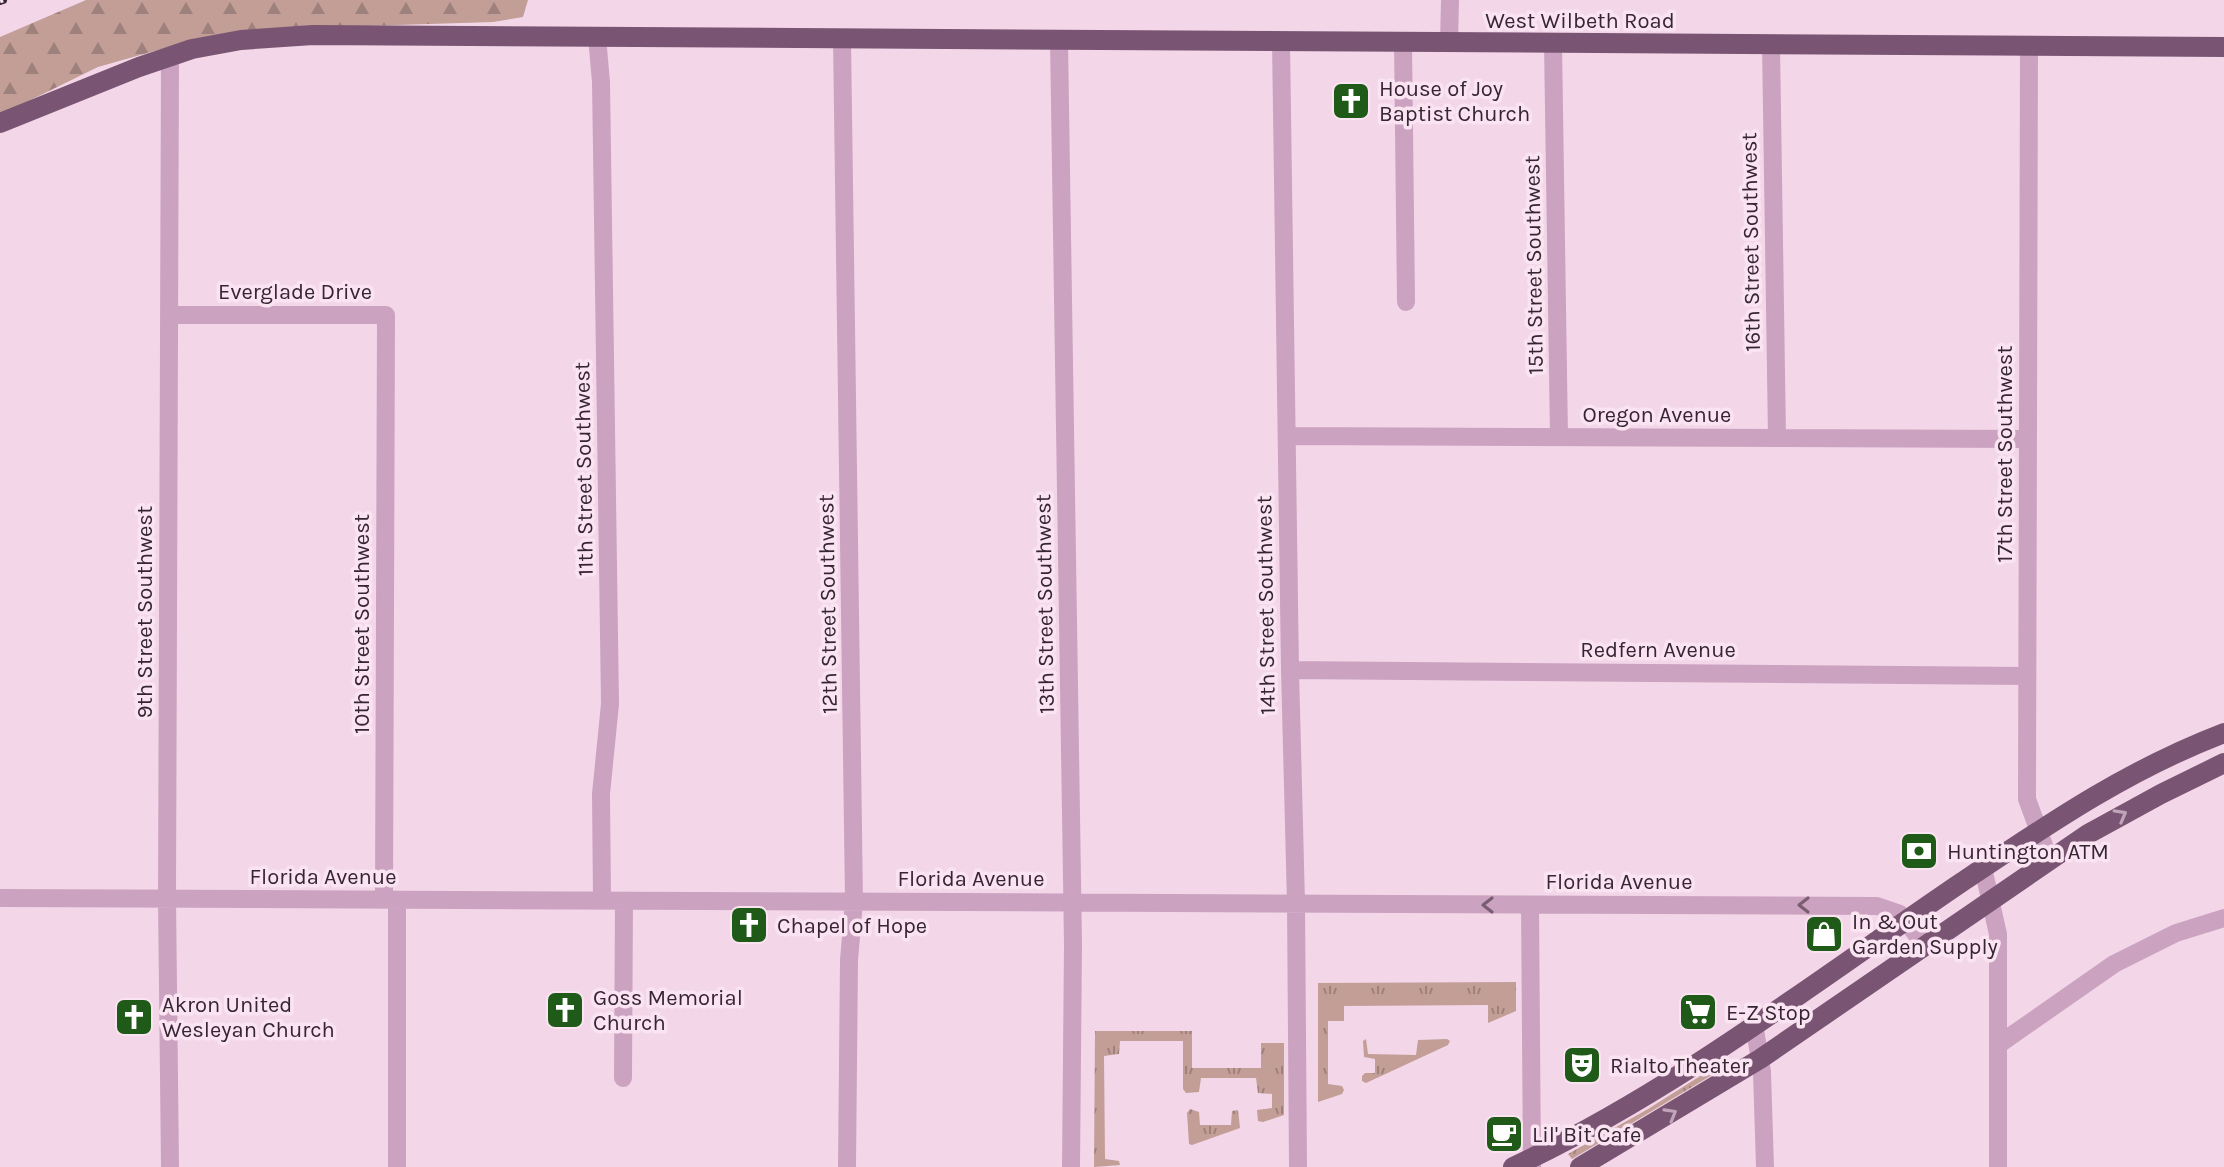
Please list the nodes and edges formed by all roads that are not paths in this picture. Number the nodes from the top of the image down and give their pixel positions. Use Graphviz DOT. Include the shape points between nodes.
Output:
graph roads {
  1 [pos="1450,0"];
  2 [pos="597,37"];
  3 [pos="842,39"];
  4 [pos="1059,40"];
  5 [pos="1281,42"];
  6 [pos="1403,42"];
  7 [pos="1449,43"];
  8 [pos="1553,44"];
  9 [pos="1771,45"];
  10 [pos="2029,45"];
  11 [pos="2224,47"];
  12 [pos="170,58"];
  13 [pos="0,123"];
  14 [pos="1406,302"];
  15 [pos="169,315"];
  16 [pos="386,349"];
  17 [pos="1287,436"];
  18 [pos="1559,437"];
  19 [pos="1777,438"];
  20 [pos="2027,439"];
  21 [pos="1290,670"];
  22 [pos="2027,676"];
  23 [pos="2224,733"];
  24 [pos="2224,764"];
  25 [pos="2038,831"];
  26 [pos="2049,859"];
  27 [pos="1983,868"];
  28 [pos="0,898"];
  29 [pos="167,898"];
  30 [pos="1991,899"];
  31 [pos="391,900"];
  32 [pos="602,901"];
  33 [pos="624,901"];
  34 [pos="854,901"];
  35 [pos="1072,902"];
  36 [pos="1296,903"];
  37 [pos="1530,905"];
  38 [pos="2224,918"];
  39 [pos="1905,920"];
  40 [pos="1925,945"];
  41 [pos="1754,1024"];
  42 [pos="1998,1045"];
  43 [pos="1760,1059"];
  44 [pos="623,1078"];
  45 [pos="1532,1162"];
  46 [pos="170,1167"];
  47 [pos="397,1167"];
  48 [pos="847,1167"];
  49 [pos="1071,1167"];
  50 [pos="1298,1167"];
  51 [pos="1513,1167"];
  52 [pos="1580,1167"];
  53 [pos="1765,1167"];
  54 [pos="1998,1167"];
  1 -- 7 [label="street"];
  2 -- 3 [label="main road, West Wilbeth Road"];
  2 -- 12 [label="main road, West Wilbeth Road" via="268,37"];
  2 -- 32 [label="street, 11th Street Southwest" via="610,704 601,794"];
  3 -- 4 [label="main road, West Wilbeth Road"];
  3 -- 34 [label="street, 12th Street Southwest"];
  4 -- 5 [label="main road, West Wilbeth Road"];
  4 -- 35 [label="street, 13th Street Southwest"];
  5 -- 6 [label="main road, West Wilbeth Road"];
  5 -- 17 [label="street, 14th Street Southwest"];
  6 -- 7 [label="main road, West Wilbeth Road"];
  6 -- 14 [label="street"];
  7 -- 8 [label="main road, West Wilbeth Road"];
  8 -- 9 [label="main road, West Wilbeth Road"];
  8 -- 18 [label="street, 15th Street Southwest"];
  9 -- 10 [label="main road, West Wilbeth Road"];
  9 -- 19 [label="street, 16th Street Southwest"];
  10 -- 11 [label="main road, West Wilbeth Road"];
  10 -- 20 [label="street, 17th Street Southwest"];
  12 -- 13 [label="main road, West Wilbeth Road"];
  12 -- 15 [label="street, 9th Street Southwest"];
  15 -- 16 [label="street, Everglade Drive" via="386,315"];
  15 -- 29 [label="street, 9th Street Southwest"];
  16 -- 31 [label="street, 10th Street Southwest"];
  17 -- 18 [label="street, Oregon Avenue"];
  17 -- 21 [label="street, 14th Street Southwest"];
  18 -- 19 [label="street, Oregon Avenue"];
  19 -- 20 [label="street, Oregon Avenue"];
  20 -- 22 [label="street, 17th Street Southwest"];
  21 -- 22 [label="street, Redfern Avenue"];
  21 -- 36 [label="street, 14th Street Southwest"];
  22 -- 25 [label="street, 17th Street Southwest" via="2027,799"];
  23 -- 25 [label="main road" via="2142,770"];
  26 -- 24 [label="main road, one-way" via="2117,817"];
  25 -- 26 [label="street, 17th Street Southwest"];
  25 -- 27 [label="main road"];
  26 -- 30 [label="main road"];
  27 -- 30 [label="street"];
  27 -- 39 [label="main road"];
  28 -- 29 [label="street, Florida Avenue"];
  29 -- 31 [label="street, Florida Avenue"];
  29 -- 46 [label="street, 9th Street Southwest"];
  30 -- 40 [label="main road"];
  30 -- 42 [label="street" via="1998,934"];
  31 -- 32 [label="street, Florida Avenue"];
  31 -- 47 [label="street, 10th Street Southwest"];
  32 -- 33 [label="street, Florida Avenue"];
  33 -- 34 [label="street, Florida Avenue"];
  33 -- 44 [label="street"];
  34 -- 35 [label="street, Florida Avenue"];
  34 -- 48 [label="street, 12th Street Southwest"];
  35 -- 36 [label="street, Florida Avenue"];
  35 -- 49 [label="street, 13th Street Southwest"];
  37 -- 36 [label="street, Florida Avenue, one-way"];
  36 -- 50 [label="street, 14th Street Southwest"];
  39 -- 37 [label="street, Florida Avenue, one-way" via="1877,906"];
  37 -- 45 [label="street"];
  38 -- 42 [label="street" via="2176,933 2114,964"];
  39 -- 40 [label="street, Florida Avenue"];
  39 -- 41 [label="main road"];
  40 -- 43 [label="main road"];
  41 -- 43 [label="street"];
  41 -- 45 [label="main road"];
  42 -- 54 [label="street"];
  52 -- 43 [label="main road, one-way"];
  43 -- 53 [label="street"];
  45 -- 51 [label="main road"];
}
